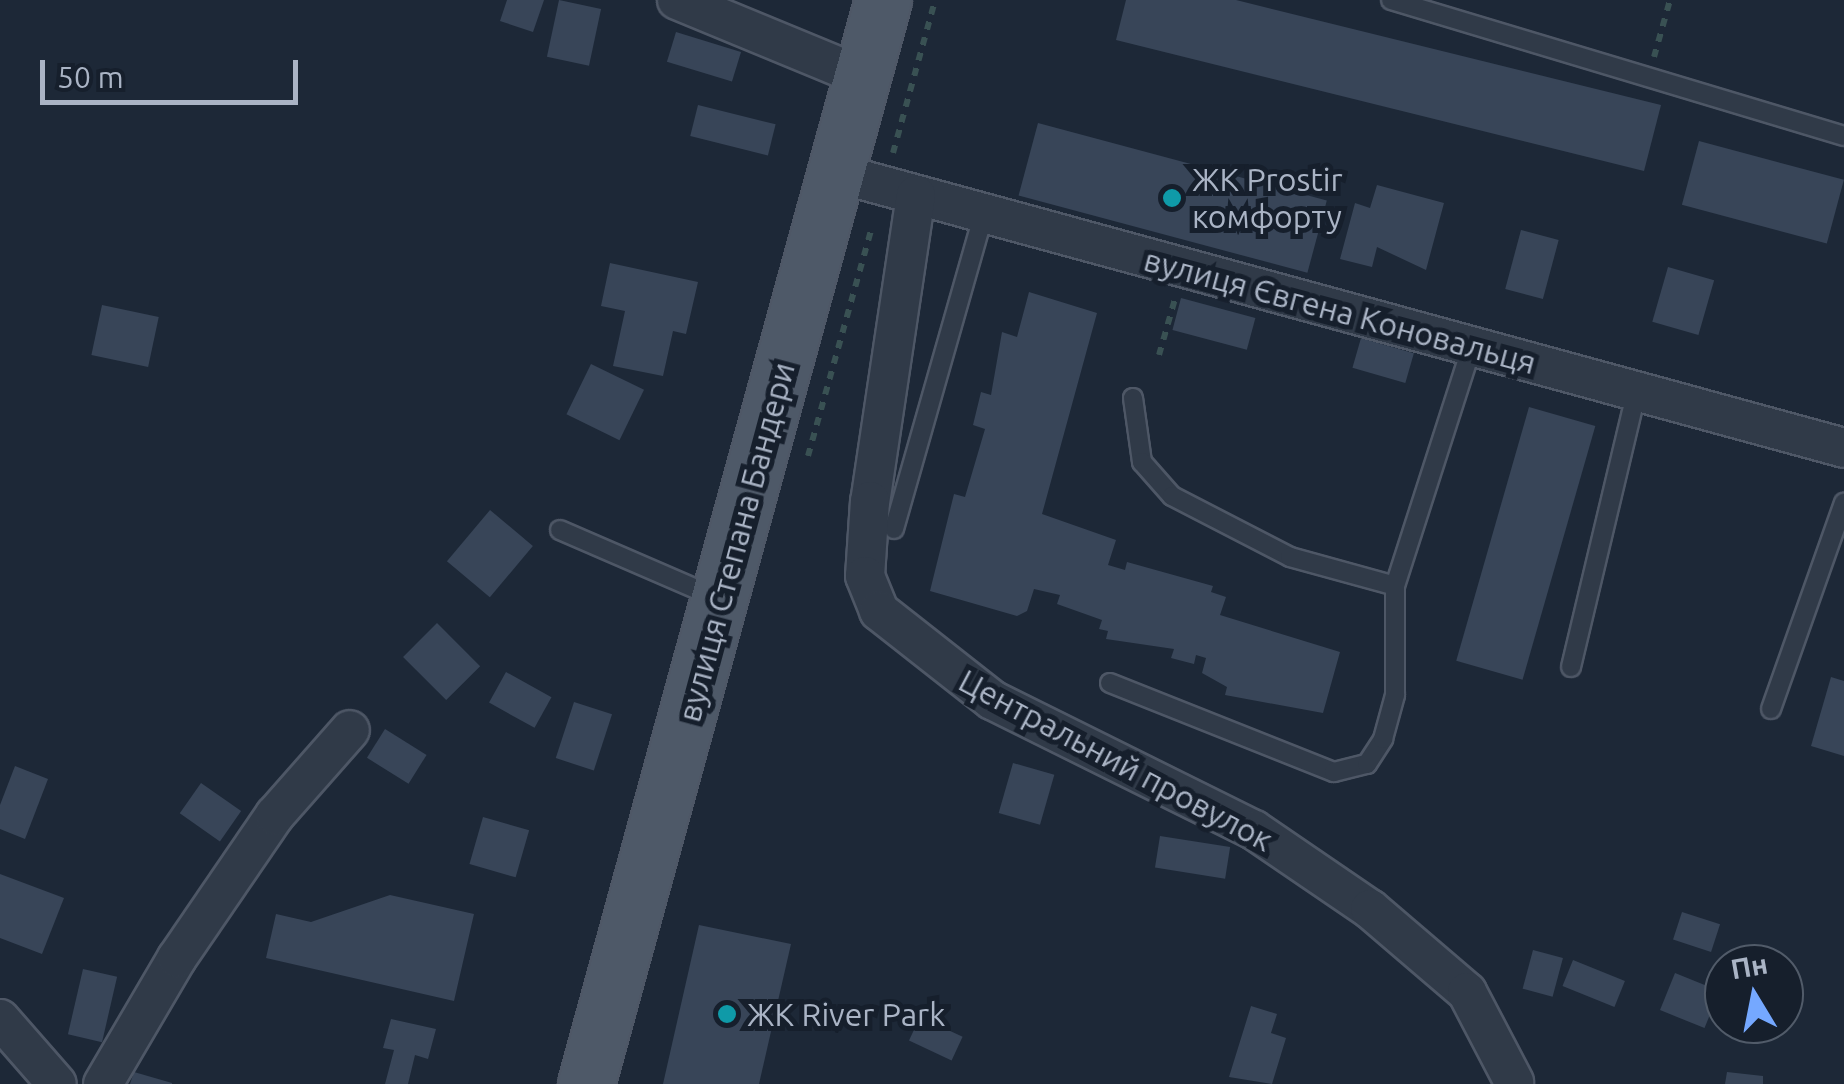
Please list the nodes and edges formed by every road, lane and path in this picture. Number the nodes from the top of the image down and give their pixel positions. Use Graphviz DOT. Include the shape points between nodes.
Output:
graph roads {
  1 [pos="678,0"];
  2 [pos="712,0"];
  3 [pos="883,0"];
  4 [pos="935,0"];
  5 [pos="1391,0"];
  6 [pos="1670,0"];
  7 [pos="778,42"];
  8 [pos="862,76"];
  9 [pos="1648,77"];
  10 [pos="1844,136"];
  11 [pos="879,185"];
  12 [pos="984,214"];
  13 [pos="1184,268"];
  14 [pos="1472,346"];
  15 [pos="1159,355"];
  16 [pos="1637,391"];
  17 [pos="1134,398"];
  18 [pos="1844,448"];
  19 [pos="804,468"];
  20 [pos="1844,503"];
  21 [pos="894,529"];
  22 [pos="560,530"];
  23 [pos="1395,586"];
  24 [pos="720,599"];
  25 [pos="1571,667"];
  26 [pos="1110,683"];
  27 [pos="1771,710"];
  28 [pos="350,730"];
  29 [pos="0,1019"];
  30 [pos="1515,1083"];
  31 [pos="57,1084"];
  32 [pos="103,1084"];
  33 [pos="586,1084"];
  1 -- 7 [label="street"];
  2 -- 7 [label="lane"];
  3 -- 8 [label="main road, вулиця Степана Бандери"];
  4 -- 11 [label="path"];
  5 -- 9 [label="lane"];
  6 -- 9 [label="path"];
  7 -- 8 [label="street"];
  8 -- 11 [label="main road, вулиця Степана Бандери"];
  9 -- 10 [label="lane"];
  11 -- 12 [label="street, вулиця Євгена Коновальця"];
  11 -- 19 [label="path"];
  11 -- 24 [label="main road, вулиця Степана Бандери"];
  11 -- 30 [label="street, Центральний провулок" via="865,576 879,611 992,700 1254,830 1370,908 1467,992"];
  12 -- 13 [label="street, вулиця Євгена Коновальця"];
  12 -- 21 [label="lane"];
  13 -- 14 [label="street, вулиця Євгена Коновальця"];
  13 -- 15 [label="path"];
  14 -- 16 [label="street, вулиця Євгена Коновальця"];
  14 -- 23 [label="lane"];
  16 -- 18 [label="street, вулиця Євгена Коновальця"];
  16 -- 25 [label="lane"];
  17 -- 23 [label="lane" via="1142,462 1172,496 1290,558"];
  20 -- 27 [label="lane"];
  22 -- 24 [label="lane"];
  23 -- 26 [label="lane" via="1395,695 1383,739 1367,764 1334,772"];
  24 -- 33 [label="main road, вулиця Степана Бандери"];
  28 -- 32 [label="street" via="275,814 177,958"];
  29 -- 31 [label="street"];
}
